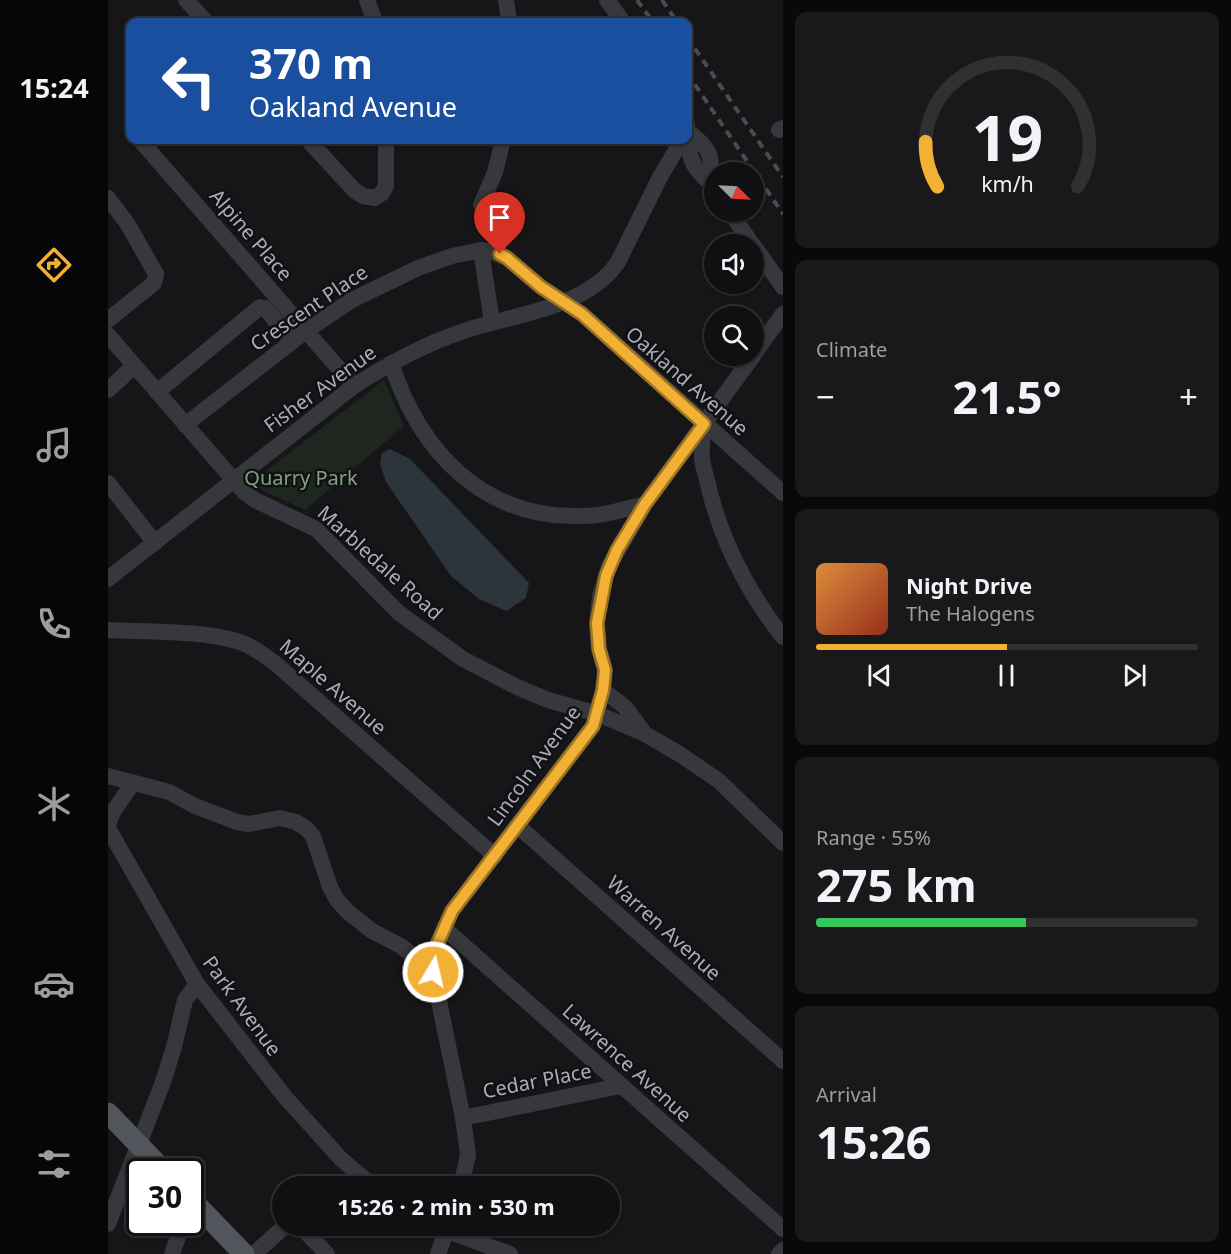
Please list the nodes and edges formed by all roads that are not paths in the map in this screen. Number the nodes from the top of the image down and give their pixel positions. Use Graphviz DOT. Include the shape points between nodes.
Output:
graph roads {
  1 [pos="186,0"];
  2 [pos="367,0"];
  3 [pos="506,0"];
  4 [pos="607,0"];
  5 [pos="202,18"];
  6 [pos="374,18"];
  7 [pos="508,18"];
  8 [pos="620,18"];
  9 [pos="144,144"];
  10 [pos="312,144"];
  11 [pos="386,144"];
  12 [pos="502,144"];
  13 [pos="680,144"];
  14 [pos="688,144"];
  15 [pos="704,177"];
  16 [pos="108,198"];
  17 [pos="481,205"];
  18 [pos="481,250"];
  19 [pos="764,260"];
  20 [pos="783,287"];
  21 [pos="562,301"];
  22 [pos="783,314"];
  23 [pos="108,320"];
  24 [pos="492,322"];
  25 [pos="307,330"];
  26 [pos="108,335"];
  27 [pos="764,340"];
  28 [pos="292,341"];
  29 [pos="391,363"];
  30 [pos="135,366"];
  31 [pos="745,366"];
  32 [pos="354,386"];
  33 [pos="108,390"];
  34 [pos="157,392"];
  35 [pos="704,424"];
  36 [pos="185,425"];
  37 [pos="234,481"];
  38 [pos="108,483"];
  39 [pos="783,494"];
  40 [pos="645,504"];
  41 [pos="155,543"];
  42 [pos="108,579"];
  43 [pos="108,630"];
  44 [pos="783,637"];
  45 [pos="603,690"];
  46 [pos="598,714"];
  47 [pos="645,734"];
  48 [pos="108,776"];
  49 [pos="133,783"];
  50 [pos="518,826"];
  51 [pos="108,827"];
  52 [pos="783,843"];
  53 [pos="495,856"];
  54 [pos="444,928"];
  55 [pos="401,946"];
  56 [pos="436,947"];
  57 [pos="433,972"];
  58 [pos="197,984"];
  59 [pos="783,1061"];
  60 [pos="620,1086"];
  61 [pos="108,1113"];
  62 [pos="463,1118"];
  63 [pos="139,1145"];
  64 [pos="152,1158"];
  65 [pos="361,1176"];
  66 [pos="463,1176"];
  67 [pos="204,1215"];
  68 [pos="108,1224"];
  69 [pos="783,1228"];
  70 [pos="178,1236"];
  71 [pos="274,1236"];
  72 [pos="310,1236"];
  73 [pos="441,1236"];
  74 [pos="465,1236"];
  75 [pos="783,1250"];
  76 [pos="172,1254"];
  77 [pos="244,1254"];
  78 [pos="254,1254"];
  79 [pos="327,1254"];
  80 [pos="438,1254"];
  81 [pos="510,1254"];
  82 [pos="779,1254"];
  1 -- 5 [label="street"];
  2 -- 6 [label="street"];
  3 -- 7 [label="street"];
  4 -- 8 [label="street"];
  9 -- 25 [label="street, Alpine Place"];
  10 -- 11 [label="street" via="354,190 369,198 380,196 386,186"];
  12 -- 17 [label="street"];
  13 -- 21 [label="street, Fisher Avenue" via="613,270 591,289"];
  14 -- 15 [label="street" via="688,154"];
  16 -- 23 [label="street" via="156,274 154,284"];
  18 -- 21 [label="street, Crescent Place" via="507,258"];
  18 -- 24 [label="street"];
  18 -- 25 [label="street, Crescent Place" via="452,256 384,282"];
  19 -- 20 [label="street"];
  21 -- 24 [label="street, Fisher Avenue"];
  21 -- 35 [label="street, Oakland Avenue" via="582,314"];
  22 -- 27 [label="street, Lincoln Avenue"];
  24 -- 29 [label="street, Fisher Avenue"];
  25 -- 28 [label="street, Crescent Place"];
  25 -- 32 [label="street, Alpine Place"];
  26 -- 30 [label="street, Marbledale Road"];
  28 -- 34 [label="street" via="260,307"];
  28 -- 36 [label="street, Crescent Place"];
  29 -- 32 [label="street, Fisher Avenue"];
  29 -- 40 [label="street" via="433,446 478,489 517,507 562,516 606,513"];
  30 -- 33 [label="street"];
  30 -- 34 [label="street, Marbledale Road"];
  31 -- 35 [label="street, Lincoln Avenue"];
  32 -- 37 [label="street, Fisher Avenue"];
  34 -- 36 [label="street, Marbledale Road"];
  35 -- 39 [label="street, Oakland Avenue"];
  35 -- 40 [label="street, Lincoln Avenue"];
  35 -- 44 [label="street" via="702,458 721,525 741,572"];
  36 -- 37 [label="street, Marbledale Road"];
  37 -- 41 [label="street, Fisher Avenue"];
  37 -- 46 [label="street, Marbledale Road" via="255,500 316,529 399,614 463,659 548,700"];
  38 -- 41 [label="street"];
  40 -- 45 [label="street, Lincoln Avenue" via="613,558 600,596 597,623 605,670"];
  41 -- 42 [label="street, Fisher Avenue"];
  43 -- 53 [label="street, Maple Avenue" via="224,638 258,651"];
  45 -- 46 [label="street, Lincoln Avenue"];
  45 -- 47 [label="street, Marbledale Road" via="625,707"];
  46 -- 47 [label="street, Marbledale Road"];
  46 -- 50 [label="street, Lincoln Avenue"];
  47 -- 52 [label="street, Marbledale Road" via="719,781"];
  48 -- 49 [label="street"];
  49 -- 51 [label="street" via="113,812"];
  49 -- 55 [label="street" via="169,792 237,822 249,824 280,818 296,822 313,836 337,900 359,922"];
  50 -- 53 [label="street, Lincoln Avenue"];
  50 -- 59 [label="street, Warren Avenue"];
  51 -- 58 [label="street, Park Avenue"];
  53 -- 54 [label="street, Lincoln Avenue" via="452,911"];
  54 -- 56 [label="street, Lincoln Avenue"];
  54 -- 60 [label="street, Lawrence Avenue"];
  55 -- 56 [label="street"];
  55 -- 57 [label="street"];
  56 -- 57 [label="street, Lincoln Avenue"];
  57 -- 62 [label="street, Lincoln Avenue"];
  58 -- 63 [label="street" via="185,1000 170,1059"];
  58 -- 65 [label="street, Park Avenue" via="285,1097"];
  60 -- 62 [label="street, Cedar Place"];
  60 -- 69 [label="street, Lawrence Avenue"];
  61 -- 63 [label="main road"];
  62 -- 66 [label="street, Lincoln Avenue" via="468,1155"];
  63 -- 64 [label="main road"];
  63 -- 68 [label="street"];
  67 -- 77 [label="main road"];
  70 -- 76 [label="street"];
  71 -- 78 [label="street"];
  72 -- 79 [label="street"];
  73 -- 80 [label="street"];
  74 -- 81 [label="street"];
  75 -- 82 [label="street"];
}
